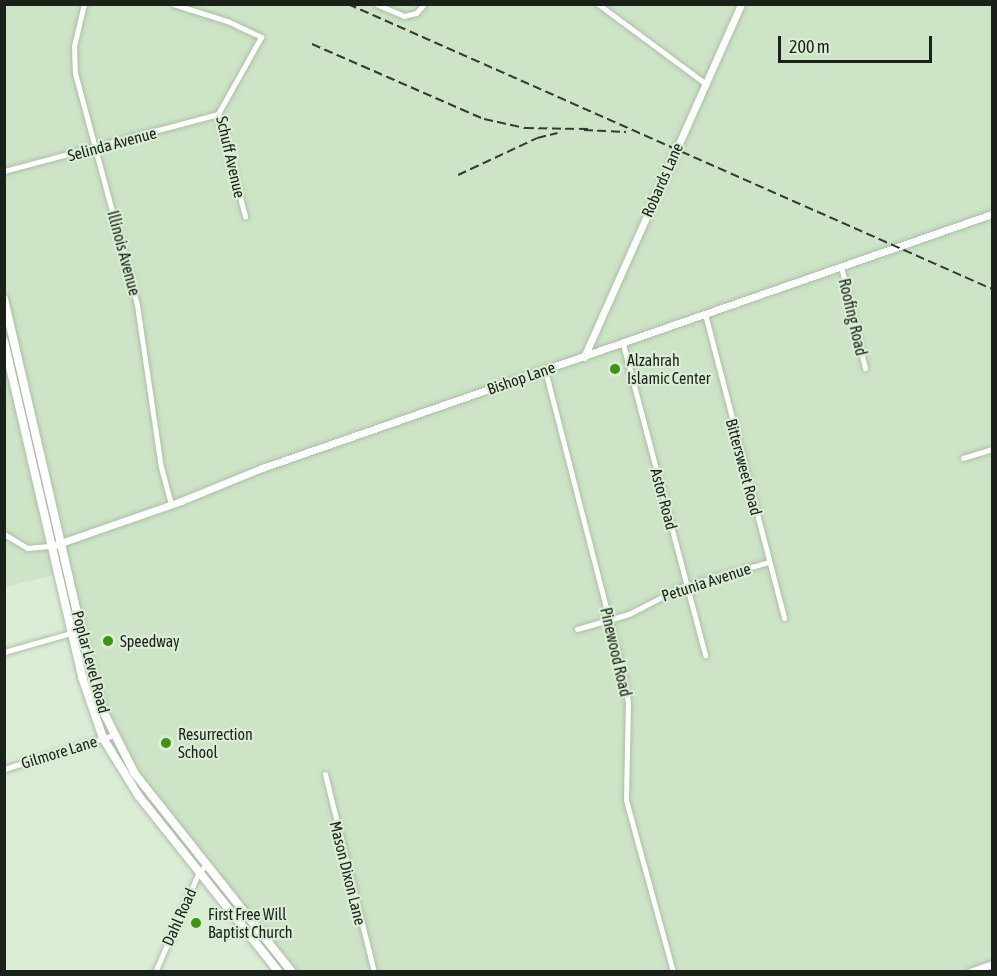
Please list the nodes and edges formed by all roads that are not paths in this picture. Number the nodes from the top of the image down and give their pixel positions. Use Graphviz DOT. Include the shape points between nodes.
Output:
graph roads {
  1 [pos="84,4"];
  2 [pos="173,4"];
  3 [pos="376,4"];
  4 [pos="424,4"];
  5 [pos="598,4"];
  6 [pos="741,4"];
  7 [pos="706,84"];
  8 [pos="218,114"];
  9 [pos="95,149"];
  10 [pos="4,171"];
  11 [pos="993,214"];
  12 [pos="245,216"];
  13 [pos="841,266"];
  14 [pos="4,299"];
  15 [pos="705,314"];
  16 [pos="4,341"];
  17 [pos="623,344"];
  18 [pos="584,357"];
  19 [pos="865,368"];
  20 [pos="544,370"];
  21 [pos="993,449"];
  22 [pos="963,458"];
  23 [pos="171,505"];
  24 [pos="4,534"];
  25 [pos="61,542"];
  26 [pos="52,546"];
  27 [pos="769,562"];
  28 [pos="686,585"];
  29 [pos="609,618"];
  30 [pos="784,618"];
  31 [pos="577,629"];
  32 [pos="81,630"];
  33 [pos="71,632"];
  34 [pos="4,652"];
  35 [pos="705,655"];
  36 [pos="114,735"];
  37 [pos="103,738"];
  38 [pos="4,769"];
  39 [pos="324,774"];
  40 [pos="207,865"];
  41 [pos="199,872"];
  42 [pos="993,964"];
  43 [pos="155,972"];
  44 [pos="279,972"];
  45 [pos="292,972"];
  46 [pos="374,972"];
  47 [pos="673,972"];
  48 [pos="970,972"];
  1 -- 9 [label="street, Illinois Avenue" via="73,62"];
  2 -- 8 [label="street, Schuff Avenue" via="227,21 261,37"];
  3 -- 4 [label="street" via="404,16 416,13"];
  5 -- 7 [label="street"];
  6 -- 7 [label="street, Robards Lane"];
  7 -- 18 [label="street, Robards Lane"];
  8 -- 9 [label="street, Selinda Avenue"];
  8 -- 12 [label="street, Schuff Avenue"];
  9 -- 10 [label="street, Selinda Avenue"];
  9 -- 23 [label="street, Illinois Avenue" via="137,305 161,467"];
  11 -- 13 [label="street, Bishop Lane"];
  13 -- 15 [label="street, Bishop Lane"];
  13 -- 19 [label="street, Roofing Road"];
  14 -- 25 [label="main road, Poplar Level Road"];
  15 -- 17 [label="street, Bishop Lane"];
  15 -- 27 [label="street, Bittersweet Road"];
  16 -- 26 [label="main road, Poplar Level Road"];
  17 -- 18 [label="street, Bishop Lane"];
  17 -- 28 [label="street, Astor Road"];
  18 -- 20 [label="street, Bishop Lane"];
  20 -- 23 [label="street, Bishop Lane" via="262,468"];
  20 -- 29 [label="street, Pinewood Road"];
  21 -- 22 [label="street"];
  23 -- 25 [label="street, Bishop Lane"];
  24 -- 26 [label="street" via="27,548"];
  25 -- 26 [label="street, Bishop Lane"];
  25 -- 32 [label="main road, Poplar Level Road"];
  26 -- 33 [label="main road, Poplar Level Road"];
  27 -- 28 [label="street, Petunia Avenue"];
  27 -- 30 [label="street, Bittersweet Road"];
  28 -- 29 [label="street, Petunia Avenue" via="659,595 629,614"];
  28 -- 35 [label="street, Astor Road"];
  29 -- 31 [label="street, Petunia Avenue"];
  29 -- 47 [label="street, Pinewood Road" via="628,702 626,800"];
  32 -- 33 [label="street"];
  32 -- 36 [label="main road, Poplar Level Road" via="96,692"];
  33 -- 34 [label="street"];
  33 -- 37 [label="main road, Poplar Level Road" via="85,691"];
  36 -- 37 [label="street, Gilmore Lane"];
  36 -- 40 [label="main road, Poplar Level Road" via="135,774"];
  37 -- 38 [label="street, Gilmore Lane"];
  37 -- 41 [label="main road, Poplar Level Road" via="138,795"];
  39 -- 46 [label="street, Mason Dixon Lane"];
  40 -- 41 [label="street, Dahl Road"];
  40 -- 45 [label="main road, Poplar Level Road"];
  41 -- 43 [label="street, Dahl Road"];
  41 -- 44 [label="main road, Poplar Level Road"];
  42 -- 48 [label="street"];
}
